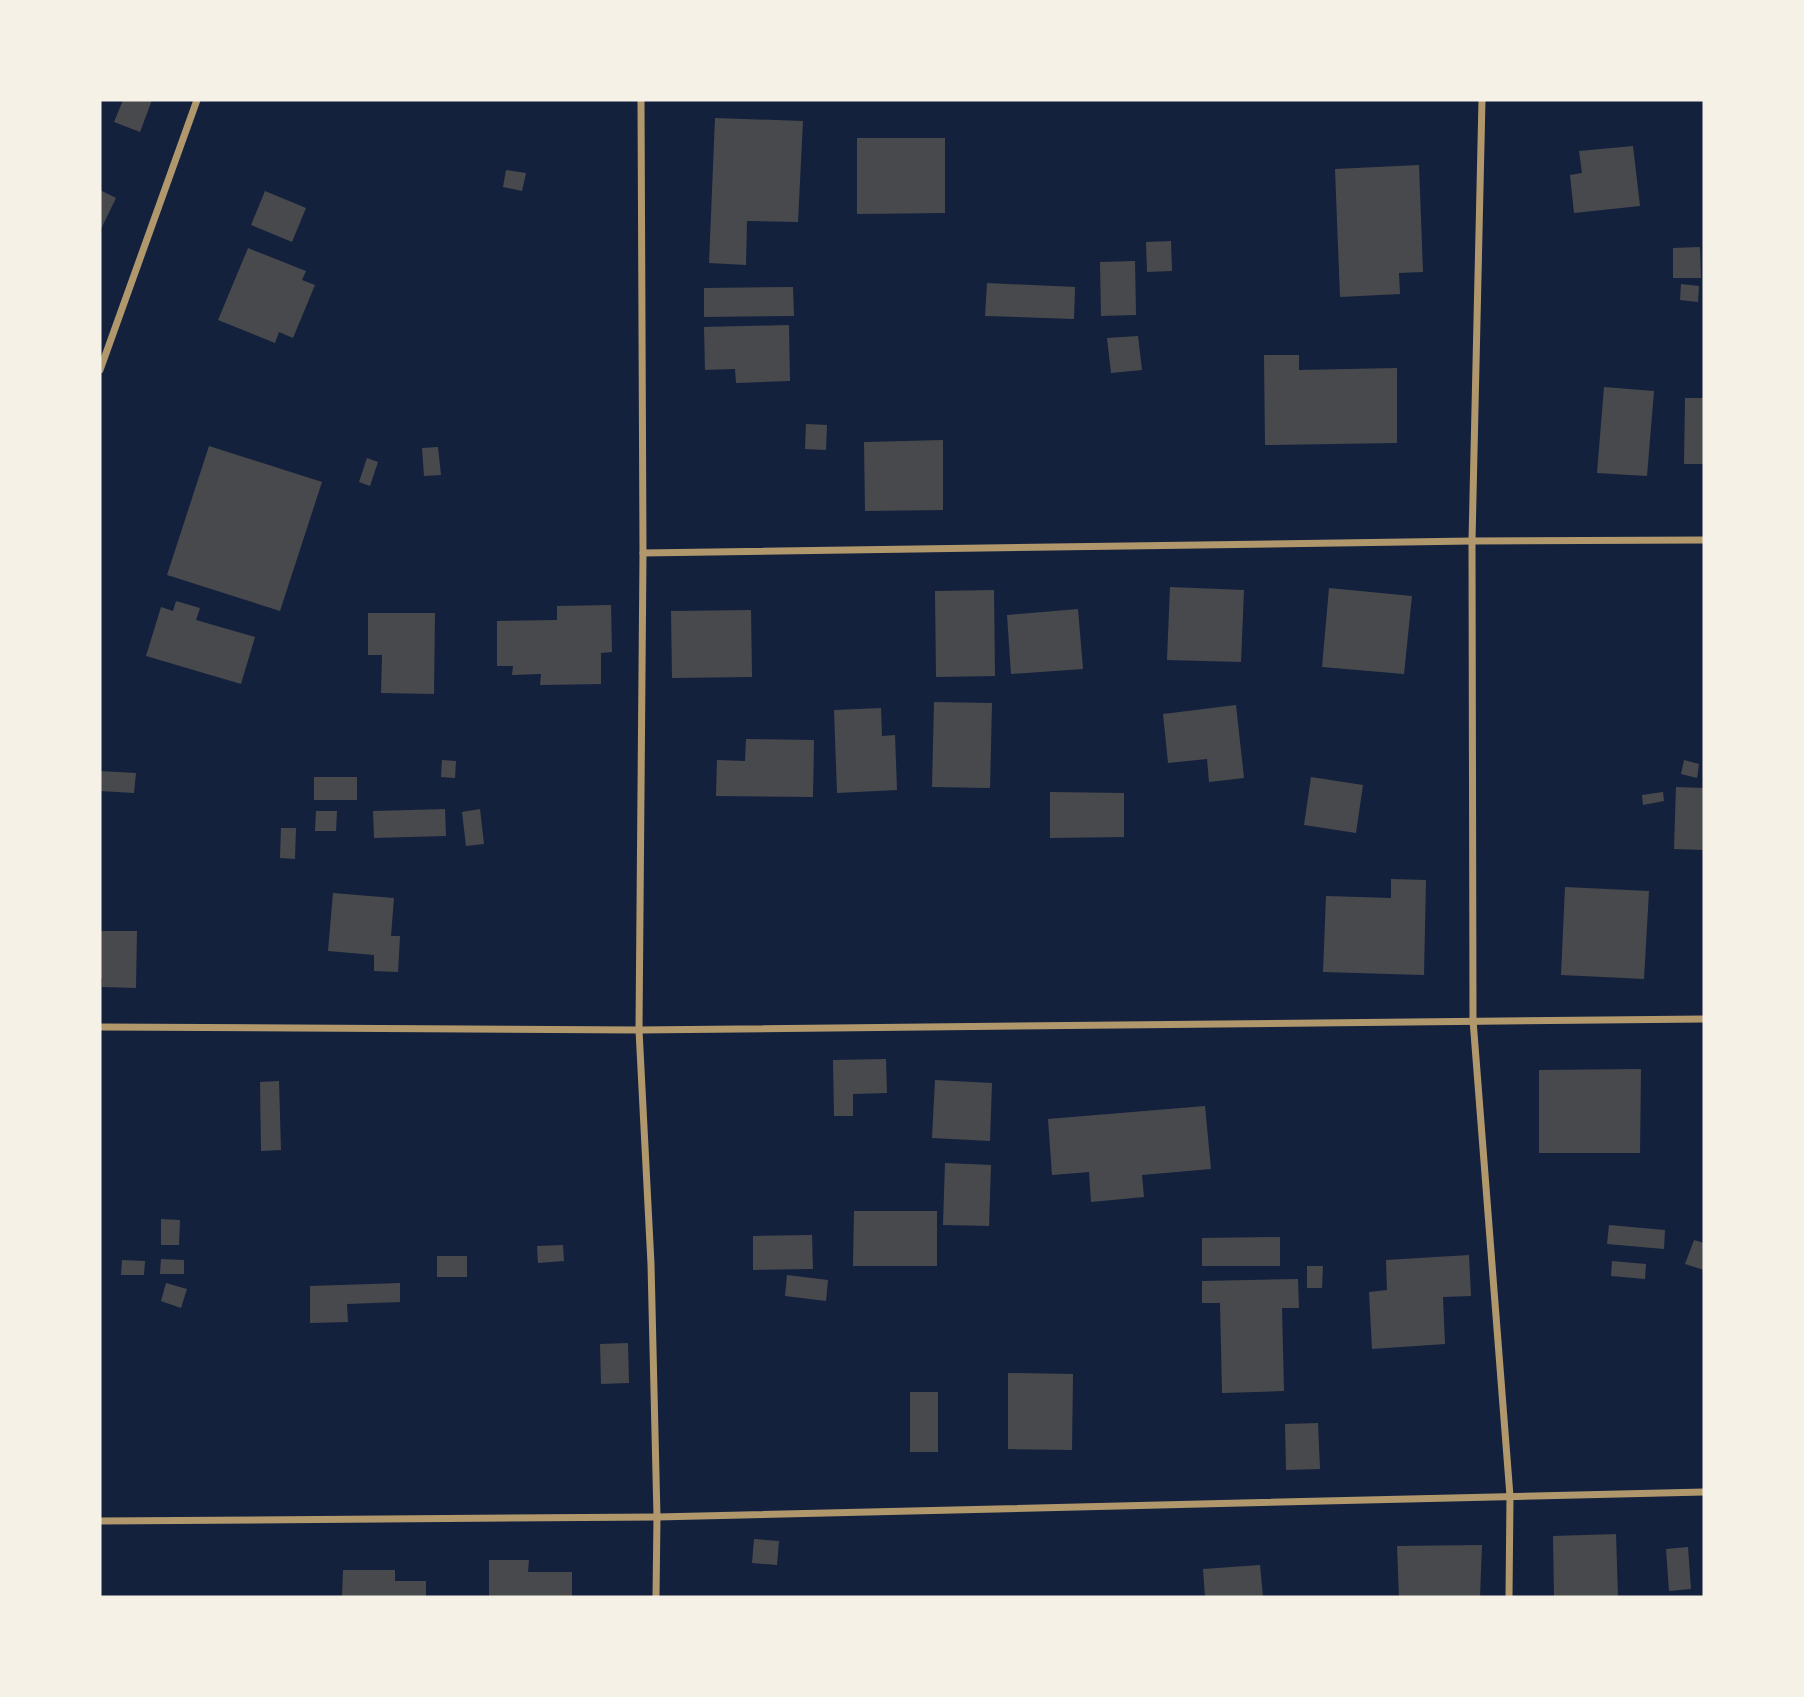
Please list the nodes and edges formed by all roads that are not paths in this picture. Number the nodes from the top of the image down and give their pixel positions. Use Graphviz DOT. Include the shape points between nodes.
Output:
graph roads {
  1 [pos="197,100"];
  2 [pos="641,100"];
  3 [pos="1482,100"];
  4 [pos="100,370"];
  5 [pos="1704,540"];
  6 [pos="1472,541"];
  7 [pos="643,553"];
  8 [pos="1704,1019"];
  9 [pos="1473,1020"];
  10 [pos="100,1027"];
  11 [pos="639,1030"];
  12 [pos="1704,1492"];
  13 [pos="1510,1496"];
  14 [pos="657,1517"];
  15 [pos="100,1521"];
  16 [pos="656,1597"];
  17 [pos="1509,1597"];
  1 -- 4 [label="street"];
  2 -- 7 [label="street"];
  3 -- 6 [label="street"];
  5 -- 6 [label="street"];
  6 -- 7 [label="street"];
  6 -- 9 [label="street"];
  7 -- 11 [label="street"];
  8 -- 9 [label="street"];
  9 -- 11 [label="street"];
  9 -- 13 [label="street"];
  10 -- 11 [label="street"];
  11 -- 14 [label="street"];
  12 -- 13 [label="street"];
  13 -- 14 [label="street"];
  13 -- 17 [label="street"];
  14 -- 15 [label="street"];
  14 -- 16 [label="street"];
}
